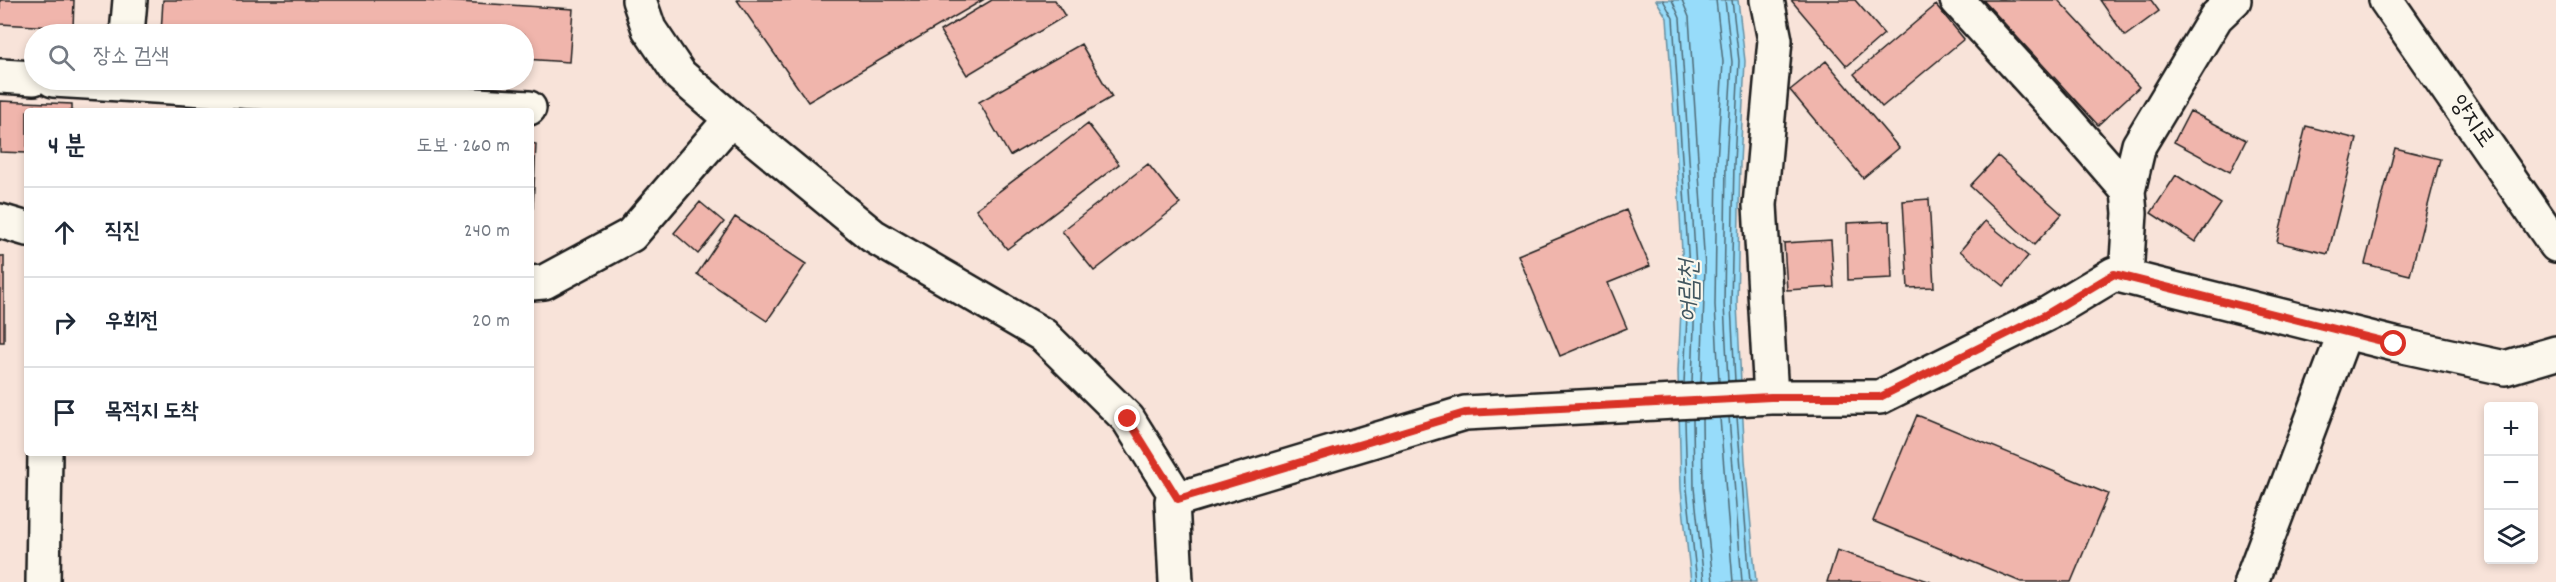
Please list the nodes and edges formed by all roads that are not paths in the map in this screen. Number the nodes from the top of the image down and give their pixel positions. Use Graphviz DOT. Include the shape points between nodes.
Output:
graph roads {
  1 [pos="129,0"];
  2 [pos="639,0"];
  3 [pos="1767,0"];
  4 [pos="1957,0"];
  5 [pos="2234,0"];
  6 [pos="2386,0"];
  7 [pos="128,24"];
  8 [pos="0,76"];
  9 [pos="24,77"];
  10 [pos="249,90"];
  11 [pos="529,108"];
  12 [pos="731,119"];
  13 [pos="2128,191"];
  14 [pos="0,221"];
  15 [pos="24,228"];
  16 [pos="2554,237"];
  17 [pos="2126,276"];
  18 [pos="534,283"];
  19 [pos="2345,332"];
  20 [pos="2556,353"];
  21 [pos="1771,397"];
  22 [pos="45,456"];
  23 [pos="1178,499"];
  24 [pos="43,582"];
  25 [pos="1176,582"];
  26 [pos="2251,582"];
  1 -- 7 [label="street"];
  2 -- 12 [label="street" via="649,29 680,75"];
  3 -- 21 [label="street" via="1775,40 1760,205"];
  4 -- 13 [label="street"];
  5 -- 13 [label="street" via="2216,17 2139,146"];
  6 -- 16 [label="street, 양지로"];
  8 -- 9 [label="street"];
  10 -- 11 [label="street"];
  12 -- 18 [label="street" via="631,235 544,282"];
  12 -- 23 [label="street" via="873,236 1043,335 1128,419"];
  13 -- 17 [label="street"];
  14 -- 15 [label="street"];
  17 -- 19 [label="street"];
  17 -- 21 [label="street" via="2114,274 2047,314 1880,397"];
  19 -- 20 [label="street" via="2505,368"];
  19 -- 26 [label="street"];
  21 -- 23 [label="street" via="1465,413"];
  22 -- 24 [label="street"];
  23 -- 25 [label="street" via="1172,501"];
}
